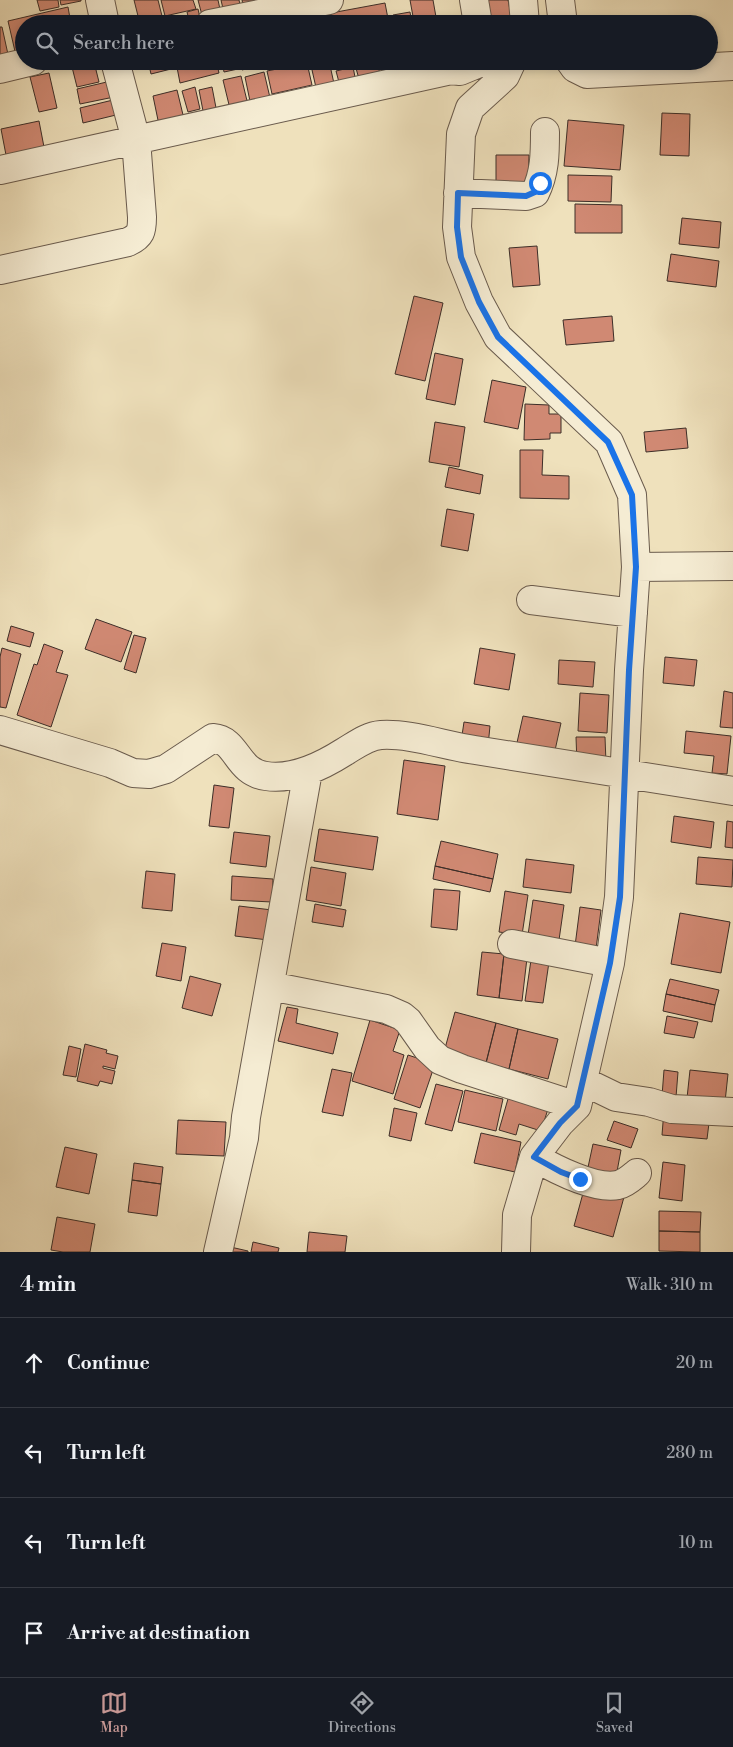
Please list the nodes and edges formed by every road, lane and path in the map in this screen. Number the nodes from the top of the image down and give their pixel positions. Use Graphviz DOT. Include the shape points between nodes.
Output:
graph roads {
  1 [pos="100,0"];
  2 [pos="329,0"];
  3 [pos="474,0"];
  4 [pos="523,0"];
  5 [pos="560,0"];
  6 [pos="103,15"];
  7 [pos="255,15"];
  8 [pos="476,15"];
  9 [pos="524,15"];
  10 [pos="562,15"];
  11 [pos="15,65"];
  12 [pos="733,66"];
  13 [pos="718,67"];
  14 [pos="0,69"];
  15 [pos="117,70"];
  16 [pos="451,70"];
  17 [pos="508,70"];
  18 [pos="579,70"];
  19 [pos="660,70"];
  20 [pos="546,132"];
  21 [pos="136,140"];
  22 [pos="0,170"];
  23 [pos="458,193"];
  24 [pos="0,270"];
  25 [pos="733,566"];
  26 [pos="636,567"];
  27 [pos="531,600"];
  28 [pos="633,613"];
  29 [pos="0,730"];
  30 [pos="308,771"];
  31 [pos="626,773"];
  32 [pos="733,791"];
  33 [pos="512,944"];
  34 [pos="610,963"];
  35 [pos="270,986"];
  36 [pos="580,1093"];
  37 [pos="733,1112"];
  38 [pos="534,1157"];
  39 [pos="638,1173"];
  40 [pos="218,1252"];
  41 [pos="516,1252"];
  1 -- 6 [label="street"];
  2 -- 7 [label="street"];
  3 -- 8 [label="street"];
  4 -- 9 [label="street"];
  5 -- 10 [label="street"];
  11 -- 14 [label="street"];
  12 -- 13 [label="street"];
  15 -- 21 [label="street"];
  16 -- 21 [label="street"];
  17 -- 23 [label="street" via="470,108 460,134"];
  18 -- 19 [label="street" via="587,74"];
  20 -- 23 [label="street" via="545,164 535,192 526,196"];
  21 -- 22 [label="street"];
  21 -- 24 [label="street" via="142,217 139,237"];
  23 -- 26 [label="street" via="457,227 461,257 479,302 498,337 608,442 632,495"];
  25 -- 26 [label="street"];
  26 -- 28 [label="street"];
  27 -- 28 [label="street"];
  28 -- 31 [label="street"];
  29 -- 30 [label="street" via="133,772 149,774 166,769 213,738 221,739 233,749 253,772 283,776"];
  30 -- 31 [label="street" via="362,741 380,735 403,736"];
  30 -- 35 [label="street"];
  31 -- 32 [label="street"];
  31 -- 34 [label="street" via="620,897"];
  33 -- 34 [label="street"];
  34 -- 36 [label="street"];
  35 -- 36 [label="street" via="386,1009 402,1016 426,1048 440,1060 462,1069"];
  35 -- 40 [label="street" via="244,1138"];
  36 -- 37 [label="street" via="649,1102 672,1109"];
  36 -- 38 [label="street"];
  38 -- 39 [label="street" via="561,1172 599,1183 616,1185"];
  38 -- 41 [label="street" via="517,1215"];
}
